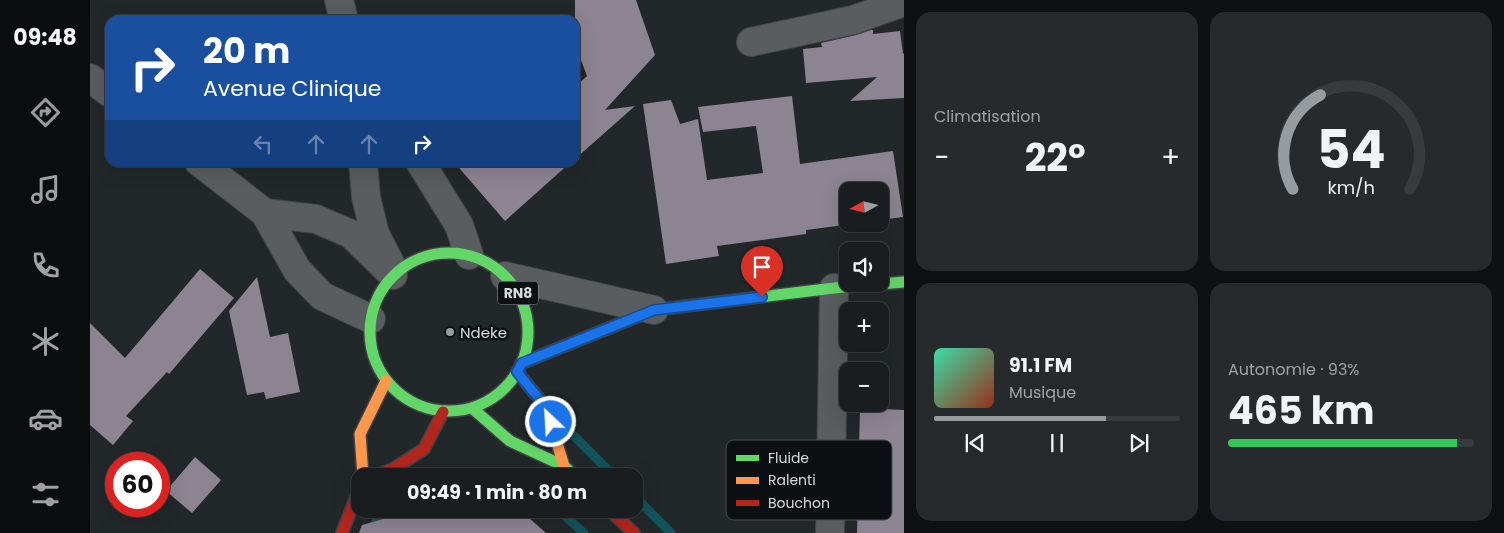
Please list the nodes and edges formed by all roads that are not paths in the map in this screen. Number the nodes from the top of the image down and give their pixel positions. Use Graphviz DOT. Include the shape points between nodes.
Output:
graph roads {
  1 [pos="339,0"];
  2 [pos="904,2"];
  3 [pos="343,15"];
  4 [pos="751,42"];
  5 [pos="90,78"];
  6 [pos="105,89"];
  7 [pos="205,167"];
  8 [pos="363,167"];
  9 [pos="423,167"];
  10 [pos="265,213"];
  11 [pos="469,255"];
  12 [pos="394,274"];
  13 [pos="505,276"];
  14 [pos="904,282"];
  15 [pos="834,288"];
  16 [pos="654,310"];
  17 [pos="370,319"];
  18 [pos="520,368"];
  19 [pos="386,381"];
  20 [pos="472,408"];
  21 [pos="443,412"];
  22 [pos="832,440"];
  23 [pos="564,466"];
  24 [pos="362,468"];
  25 [pos="395,468"];
  26 [pos="351,510"];
  27 [pos="618,518"];
  28 [pos="830,520"];
  29 [pos="342,533"];
  30 [pos="634,533"];
  31 [pos="830,533"];
  1 -- 3 [label="street"];
  2 -- 4 [label="street" via="853,20"];
  5 -- 6 [label="street"];
  7 -- 10 [label="street"];
  8 -- 12 [label="street" via="366,197 375,234"];
  9 -- 11 [label="street" via="459,226"];
  10 -- 12 [label="street" via="316,219 351,234"];
  10 -- 17 [label="street" via="297,270 322,296"];
  11 -- 12 [label="main road, RN8" via="443,253 418,259"];
  11 -- 13 [label="main road, RN8" via="495,267"];
  12 -- 17 [label="main road, RN8" via="383,288"];
  13 -- 16 [label="street"];
  13 -- 18 [label="main road, RN8" via="519,295 526,317 528,340"];
  14 -- 15 [label="main road"];
  15 -- 16 [label="main road"];
  15 -- 22 [label="street"];
  16 -- 18 [label="main road"];
  17 -- 19 [label="main road, RN8" via="370,341 375,362"];
  18 -- 20 [label="main road, RN8" via="490,401"];
  18 -- 23 [label="main road" via="546,407"];
  19 -- 21 [label="main road, RN8" via="421,407"];
  19 -- 24 [label="main road" via="360,434"];
  20 -- 21 [label="main road, RN8"];
  20 -- 23 [label="main road" via="510,441"];
  21 -- 25 [label="main road" via="424,449"];
  26 -- 29 [label="main road"];
  27 -- 30 [label="main road"];
  28 -- 31 [label="street"];
}
